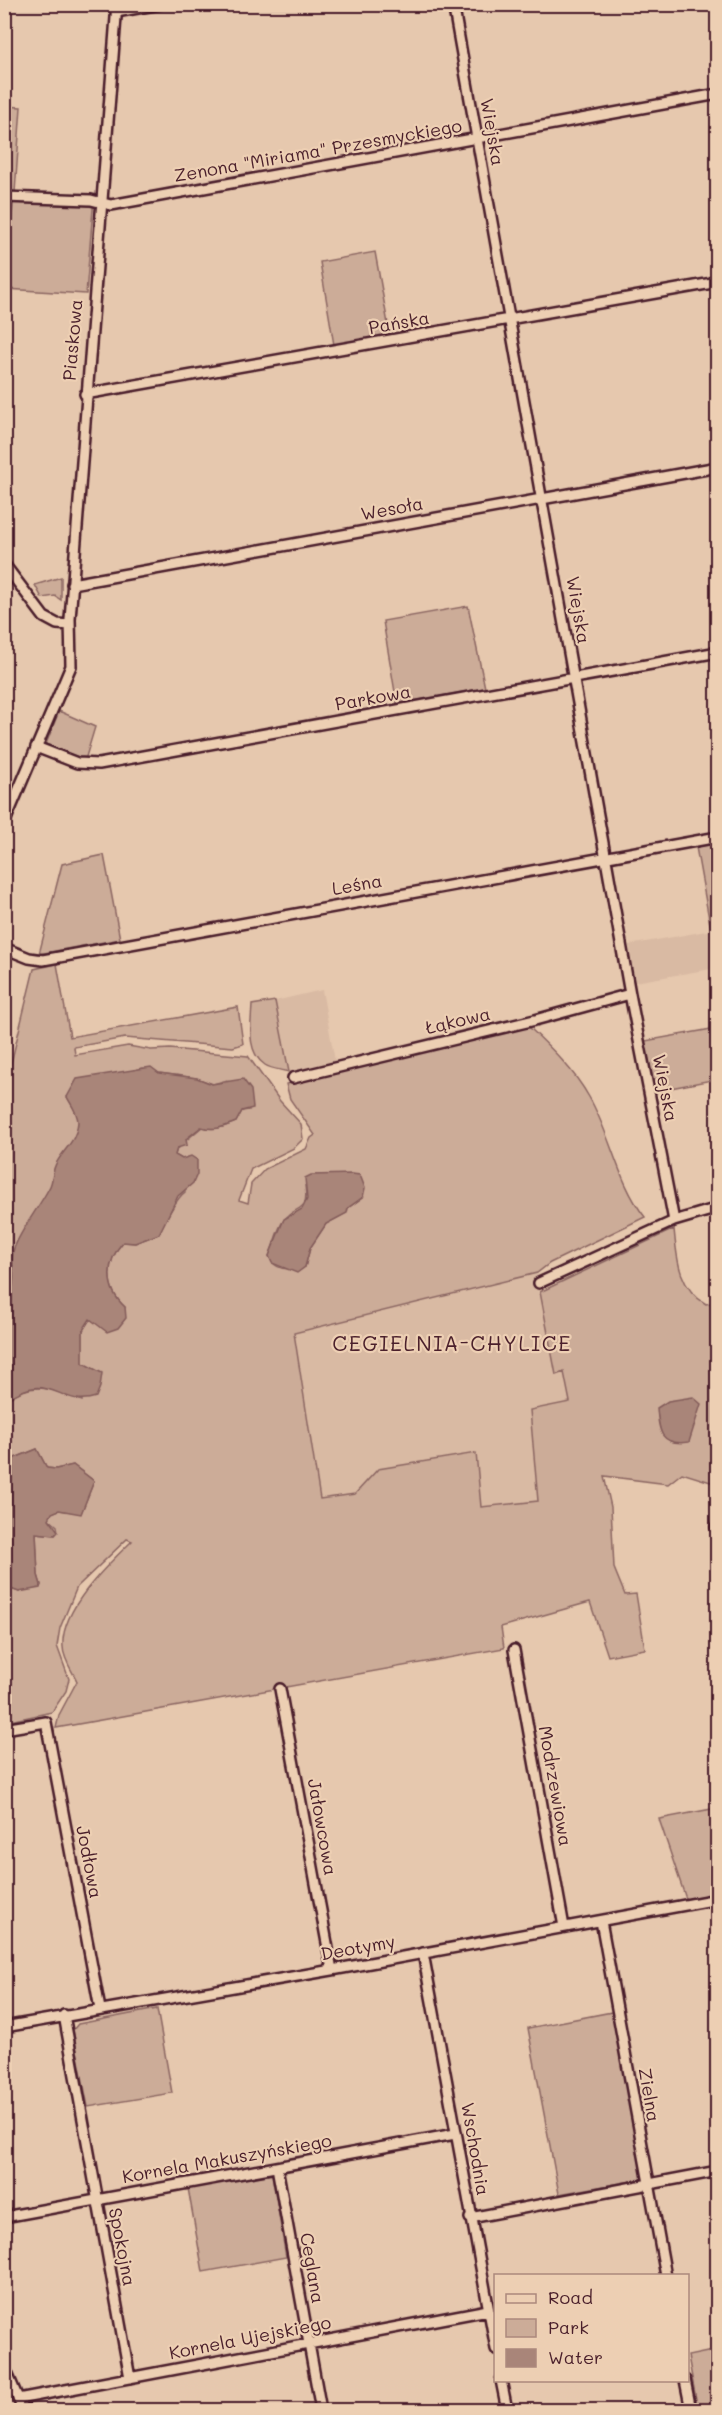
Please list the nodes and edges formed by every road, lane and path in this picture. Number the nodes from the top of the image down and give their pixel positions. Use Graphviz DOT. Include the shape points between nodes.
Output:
graph roads {
  1 [pos="160,4"];
  2 [pos="453,4"];
  3 [pos="117,8"];
  4 [pos="717,94"];
  5 [pos="476,139"];
  6 [pos="4,197"];
  7 [pos="100,204"];
  8 [pos="717,282"];
  9 [pos="508,321"];
  10 [pos="85,394"];
  11 [pos="717,467"];
  12 [pos="540,498"];
  13 [pos="4,564"];
  14 [pos="72,584"];
  15 [pos="70,625"];
  16 [pos="717,652"];
  17 [pos="573,678"];
  18 [pos="36,747"];
  19 [pos="4,824"];
  20 [pos="717,837"];
  21 [pos="606,856"];
  22 [pos="4,948"];
  23 [pos="630,994"];
  24 [pos="293,1078"];
  25 [pos="717,1208"];
  26 [pos="674,1221"];
  27 [pos="539,1283"];
  28 [pos="514,1650"];
  29 [pos="280,1689"];
  30 [pos="4,1729"];
  31 [pos="717,1899"];
  32 [pos="601,1921"];
  33 [pos="564,1927"];
  34 [pos="423,1953"];
  35 [pos="332,1970"];
  36 [pos="100,2008"];
  37 [pos="64,2015"];
  38 [pos="4,2027"];
  39 [pos="455,2134"];
  40 [pos="277,2167"];
  41 [pos="717,2171"];
  42 [pos="648,2183"];
  43 [pos="96,2199"];
  44 [pos="4,2217"];
  45 [pos="470,2218"];
  46 [pos="666,2274"];
  47 [pos="488,2310"];
  48 [pos="494,2343"];
  49 [pos="309,2344"];
  50 [pos="4,2366"];
  51 [pos="130,2378"];
  52 [pos="501,2382"];
  53 [pos="685,2382"];
  54 [pos="18,2399"];
  55 [pos="23,2410"];
  56 [pos="321,2410"];
  57 [pos="507,2410"];
  58 [pos="691,2410"];
  1 -- 3 [label="street"];
  2 -- 5 [label="street, Wiejska"];
  3 -- 7 [label="street, Piaskowa"];
  4 -- 5 [label="street, Zenona \"Miriama\" Przesmyckiego"];
  5 -- 7 [label="street, Zenona \"Miriama\" Przesmyckiego"];
  5 -- 9 [label="street, Wiejska"];
  6 -- 7 [label="street, Zenona \"Miriama\" Przesmyckiego" via="91,200"];
  7 -- 10 [label="street, Piaskowa"];
  8 -- 9 [label="street, Pańska"];
  9 -- 10 [label="street, Pańska"];
  9 -- 12 [label="street, Wiejska"];
  10 -- 14 [label="street, Piaskowa"];
  11 -- 12 [label="street, Wesoła"];
  12 -- 14 [label="street, Wesoła"];
  12 -- 17 [label="street, Wiejska"];
  13 -- 15 [label="street" via="44,617"];
  14 -- 15 [label="street, Piaskowa"];
  15 -- 18 [label="street, Piaskowa" via="71,666"];
  16 -- 17 [label="street, Parkowa"];
  17 -- 18 [label="street, Parkowa" via="99,764 77,763"];
  17 -- 21 [label="street, Wiejska"];
  18 -- 19 [label="street, Piaskowa"];
  20 -- 21 [label="street, Leśna"];
  21 -- 22 [label="street, Leśna" via="43,960"];
  21 -- 23 [label="street, Wiejska"];
  23 -- 24 [label="street, Łąkowa"];
  23 -- 26 [label="street, Wiejska"];
  25 -- 26 [label="street"];
  26 -- 27 [label="street"];
  28 -- 33 [label="street, Modrzewiowa"];
  29 -- 35 [label="street, Jałowcowa"];
  30 -- 36 [label="street, Jodłowa" via="46,1722"];
  31 -- 32 [label="street, Deotymy"];
  32 -- 33 [label="street, Deotymy"];
  32 -- 42 [label="street, Zielna"];
  33 -- 34 [label="street, Deotymy"];
  34 -- 35 [label="street, Deotymy"];
  34 -- 39 [label="street, Wschodnia"];
  35 -- 36 [label="street, Deotymy"];
  36 -- 37 [label="street, Deotymy"];
  37 -- 38 [label="street, Deotymy"];
  37 -- 43 [label="street, Spokojna"];
  39 -- 40 [label="street, Kornela Makuszyńskiego"];
  39 -- 45 [label="street, Wschodnia"];
  40 -- 43 [label="street, Kornela Makuszyńskiego"];
  40 -- 49 [label="street, Ceglana"];
  41 -- 42 [label="street"];
  42 -- 45 [label="street"];
  42 -- 46 [label="street, Zielna"];
  43 -- 44 [label="street, Kornela Makuszyńskiego"];
  43 -- 51 [label="street, Spokojna"];
  45 -- 47 [label="street, Wschodnia"];
  47 -- 48 [label="street, Wschodnia"];
  47 -- 49 [label="street, Kornela Ujejskiego"];
  49 -- 51 [label="street, Kornela Ujejskiego"];
  49 -- 56 [label="street, Ceglana"];
  50 -- 54 [label="street"];
  51 -- 54 [label="street, Kornela Ujejskiego"];
  52 -- 57 [label="street"];
  53 -- 58 [label="street"];
  54 -- 55 [label="street"];
}
